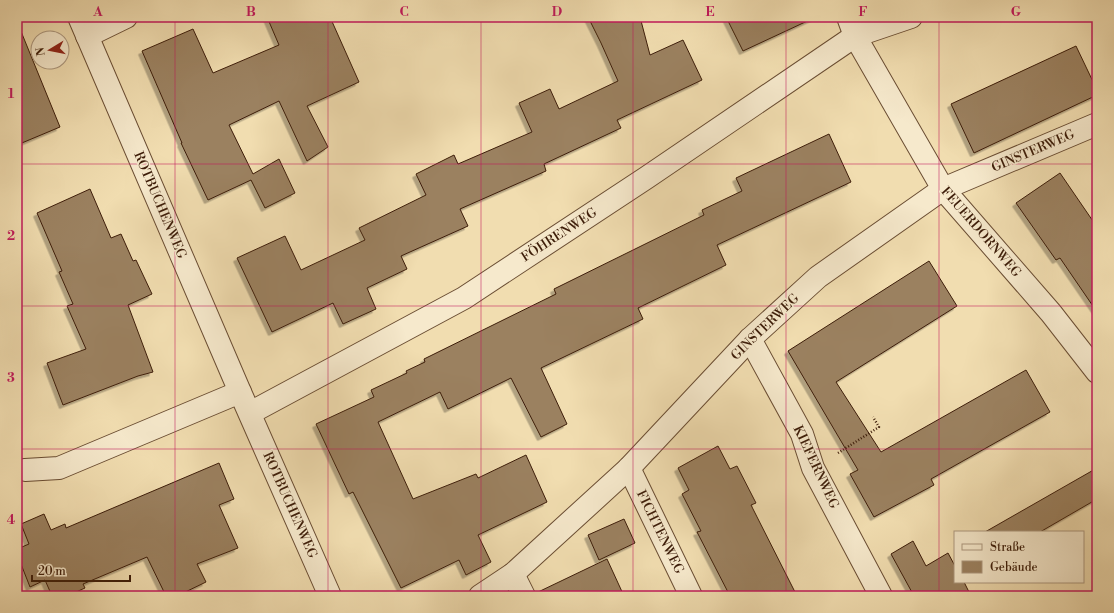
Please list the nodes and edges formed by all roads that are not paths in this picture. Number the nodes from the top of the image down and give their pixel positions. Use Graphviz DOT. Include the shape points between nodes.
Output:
graph roads {
  1 [pos="126,17"];
  2 [pos="911,17"];
  3 [pos="83,26"];
  4 [pos="851,26"];
  5 [pos="1097,124"];
  6 [pos="943,189"];
  7 [pos="750,339"];
  8 [pos="1097,372"];
  9 [pos="240,392"];
  10 [pos="250,413"];
  11 [pos="629,468"];
  12 [pos="25,470"];
  13 [pos="513,574"];
  14 [pos="330,596"];
  15 [pos="480,596"];
  16 [pos="524,596"];
  17 [pos="691,596"];
  18 [pos="881,596"];
  1 -- 3 [label="street"];
  2 -- 4 [label="street, FÖHRENWEG"];
  3 -- 9 [label="street, ROTBUCHENWEG"];
  4 -- 6 [label="street, FEUERDORNWEG"];
  4 -- 10 [label="street, FÖHRENWEG" via="653,174 464,298"];
  5 -- 6 [label="street, GINSTERWEG"];
  6 -- 7 [label="street, GINSTERWEG" via="818,277"];
  6 -- 8 [label="street, FEUERDORNWEG" via="1051,313"];
  7 -- 11 [label="street, GINSTERWEG"];
  7 -- 18 [label="street, KIEFERNWEG" via="802,434 813,468"];
  9 -- 10 [label="street, ROTBUCHENWEG"];
  9 -- 12 [label="street" via="59,468"];
  10 -- 14 [label="street, ROTBUCHENWEG"];
  11 -- 13 [label="street, GINSTERWEG"];
  11 -- 17 [label="street, FICHTENWEG"];
  13 -- 15 [label="street, GINSTERWEG"];
  13 -- 16 [label="street"];
}
